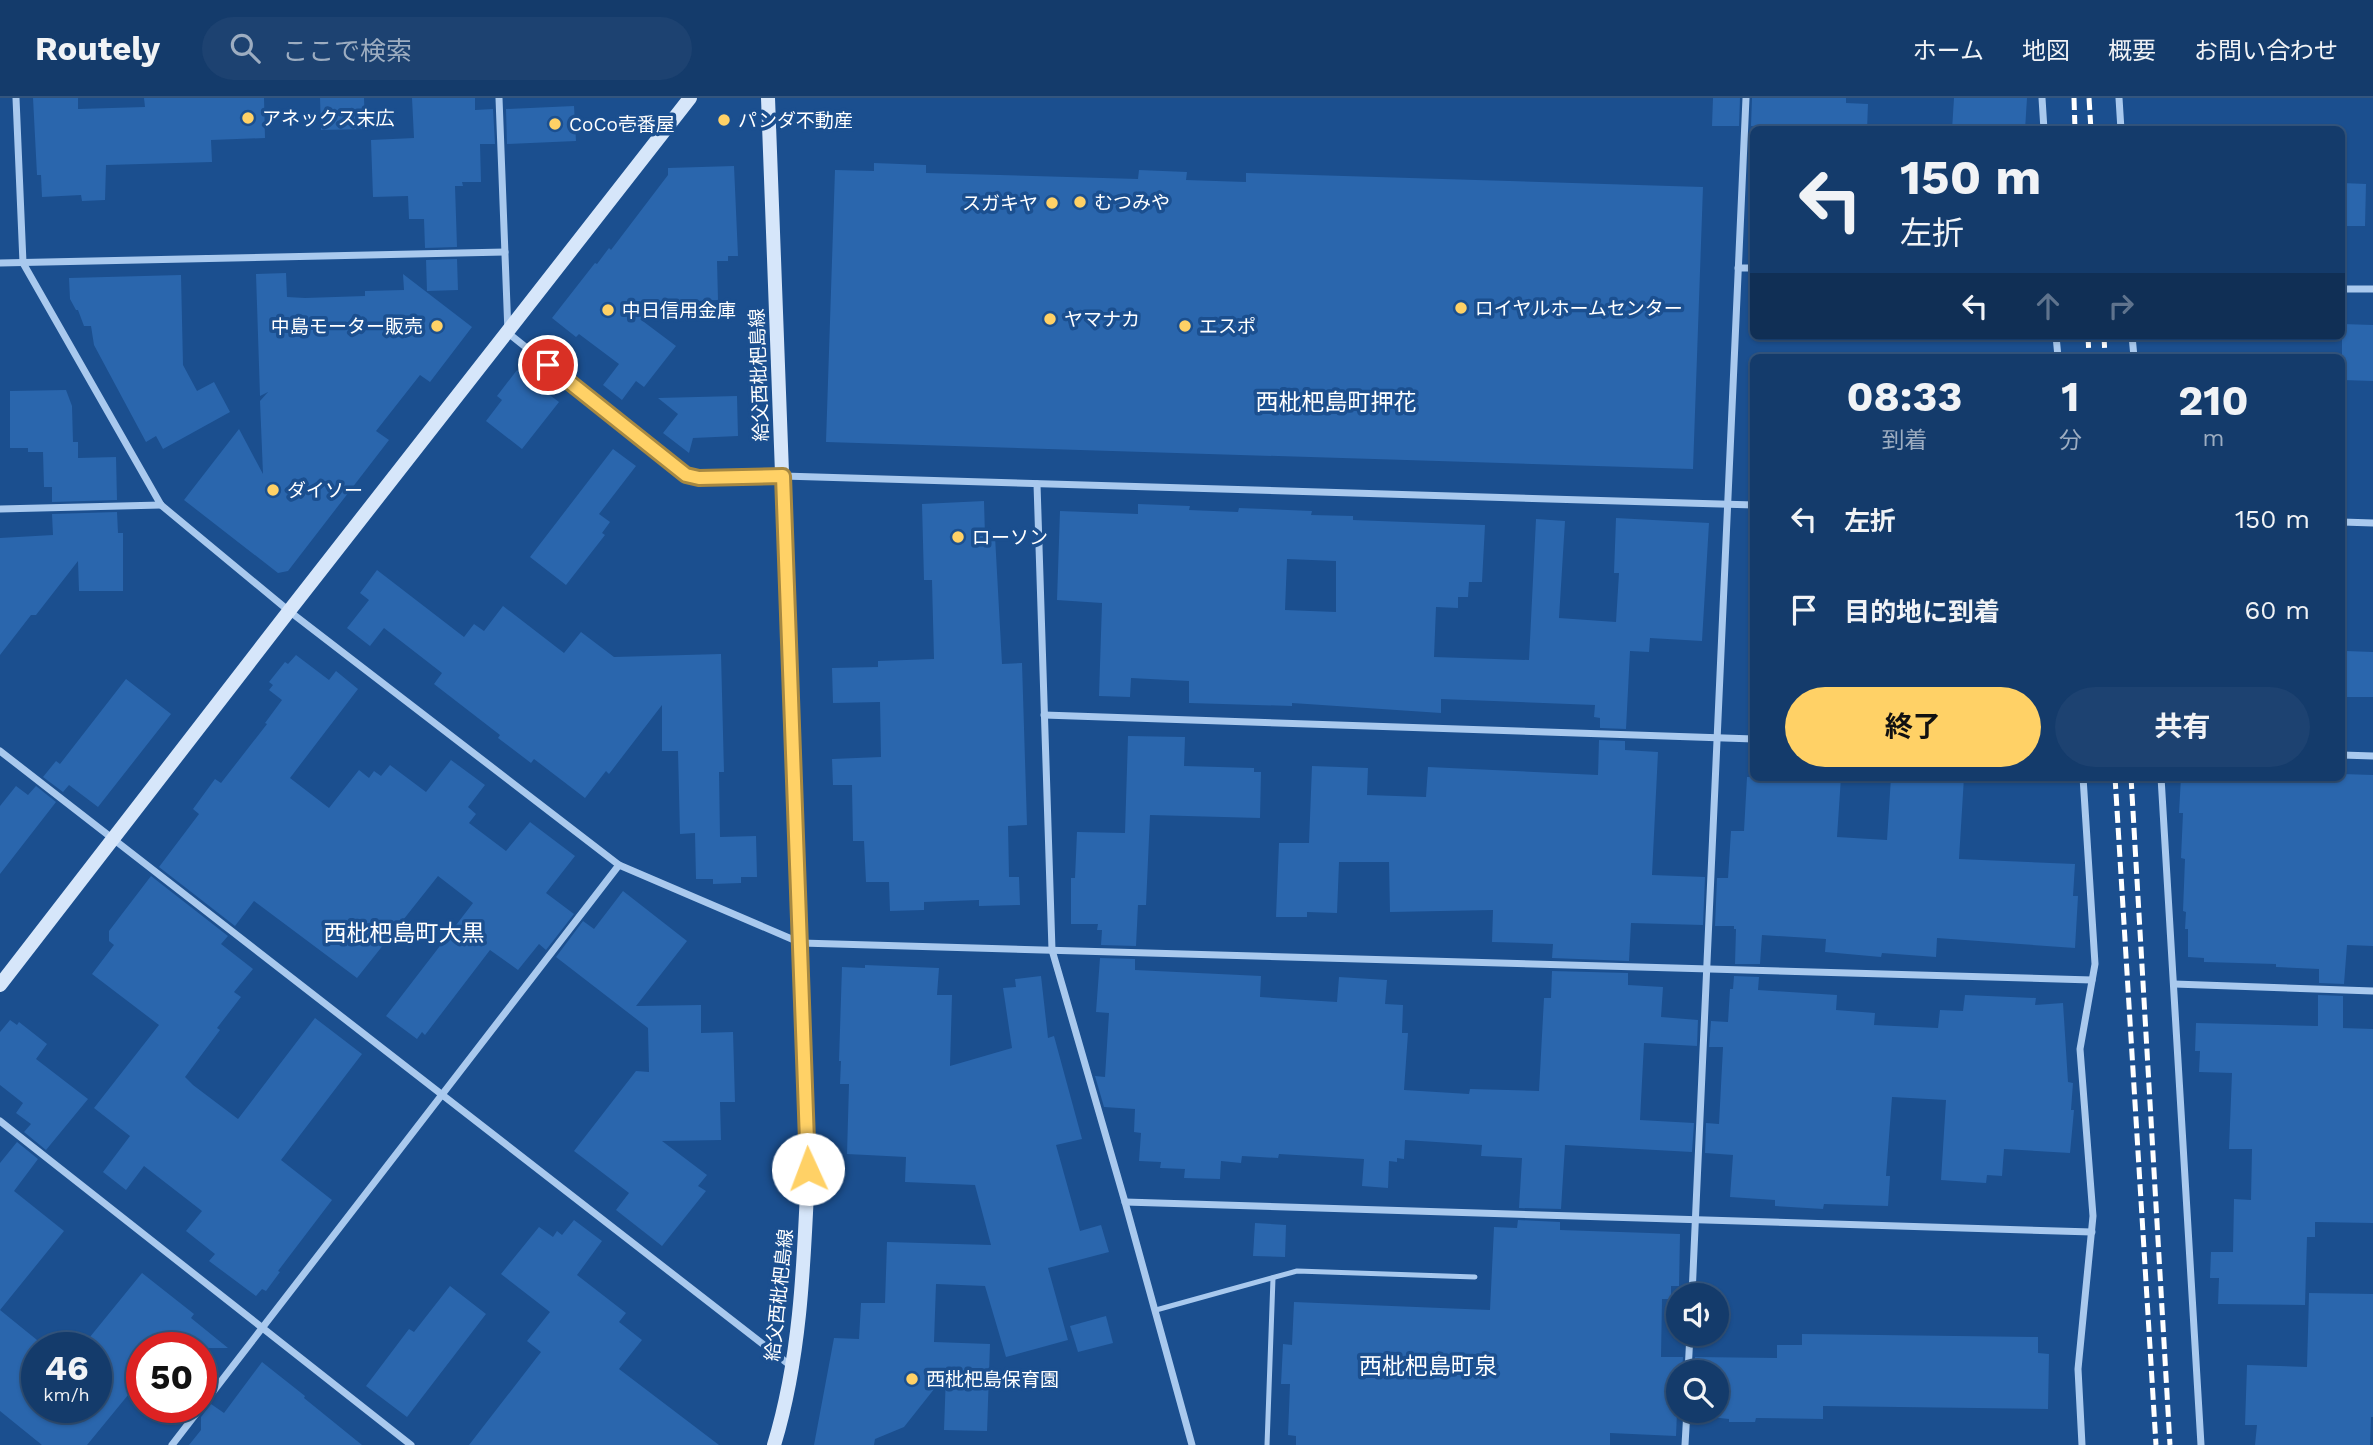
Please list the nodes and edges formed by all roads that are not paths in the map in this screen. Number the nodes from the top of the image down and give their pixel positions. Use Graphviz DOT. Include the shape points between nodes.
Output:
graph roads {
  1 [pos="16,98"];
  2 [pos="499,98"];
  3 [pos="690,98"];
  4 [pos="768,98"];
  5 [pos="1745,98"];
  6 [pos="2042,98"];
  7 [pos="2119,98"];
  8 [pos="2044,126"];
  9 [pos="2121,126"];
  10 [pos="505,252"];
  11 [pos="0,263"];
  12 [pos="23,263"];
  13 [pos="1738,268"];
  14 [pos="1750,268"];
  15 [pos="2345,289"];
  16 [pos="2373,289"];
  17 [pos="508,333"];
  18 [pos="783,476"];
  19 [pos="1037,484"];
  20 [pos="1728,504"];
  21 [pos="161,505"];
  22 [pos="1750,505"];
  23 [pos="0,509"];
  24 [pos="2345,522"];
  25 [pos="2373,523"];
  26 [pos="289,611"];
  27 [pos="1044,715"];
  28 [pos="1718,738"];
  29 [pos="1750,739"];
  30 [pos="0,751"];
  31 [pos="2345,755"];
  32 [pos="2373,756"];
  33 [pos="2083,781"];
  34 [pos="2161,781"];
  35 [pos="113,838"];
  36 [pos="619,864"];
  37 [pos="801,943"];
  38 [pos="1052,950"];
  39 [pos="1707,969"];
  40 [pos="2092,980"];
  41 [pos="2174,984"];
  42 [pos="0,985"];
  43 [pos="2373,991"];
  44 [pos="442,1095"];
  45 [pos="0,1121"];
  46 [pos="1125,1202"];
  47 [pos="1695,1220"];
  48 [pos="2092,1232"];
  49 [pos="1475,1277"];
  50 [pos="1273,1278"];
  51 [pos="1692,1283"];
  52 [pos="1156,1310"];
  53 [pos="263,1328"];
  54 [pos="792,1367"];
  55 [pos="1686,1423"];
  56 [pos="407,1444"];
  57 [pos="172,1445"];
  58 [pos="774,1445"];
  59 [pos="1192,1445"];
  60 [pos="1268,1445"];
  61 [pos="1685,1445"];
  62 [pos="2082,1445"];
  63 [pos="2201,1445"];
  1 -- 12 [label="street"];
  2 -- 10 [label="street"];
  3 -- 17 [label="main road"];
  4 -- 18 [label="main road, 給父西枇杷島線"];
  5 -- 13 [label="street"];
  6 -- 8 [label="street"];
  7 -- 9 [label="street"];
  10 -- 12 [label="street"];
  10 -- 17 [label="street"];
  11 -- 12 [label="street"];
  12 -- 21 [label="street"];
  13 -- 14 [label="street"];
  13 -- 20 [label="street"];
  15 -- 16 [label="street"];
  17 -- 18 [label="street" via="686,475"];
  17 -- 26 [label="main road"];
  18 -- 19 [label="street"];
  18 -- 37 [label="main road, 給父西枇杷島線"];
  19 -- 20 [label="street"];
  19 -- 27 [label="street"];
  20 -- 22 [label="street"];
  20 -- 28 [label="street"];
  21 -- 23 [label="street"];
  21 -- 26 [label="street"];
  24 -- 25 [label="street"];
  26 -- 35 [label="main road"];
  26 -- 36 [label="street"];
  27 -- 28 [label="street"];
  27 -- 38 [label="street"];
  28 -- 29 [label="street"];
  28 -- 39 [label="street"];
  30 -- 35 [label="street"];
  31 -- 32 [label="street"];
  33 -- 40 [label="street" via="2095,964"];
  34 -- 41 [label="street"];
  35 -- 42 [label="main road"];
  35 -- 44 [label="street"];
  36 -- 37 [label="street"];
  36 -- 44 [label="street"];
  37 -- 38 [label="street"];
  37 -- 54 [label="main road, 給父西枇杷島線" via="808,1169"];
  38 -- 39 [label="street"];
  38 -- 46 [label="street"];
  39 -- 40 [label="street"];
  39 -- 47 [label="street"];
  40 -- 48 [label="street" via="2080,1049"];
  41 -- 43 [label="street"];
  41 -- 63 [label="street"];
  44 -- 53 [label="street"];
  44 -- 54 [label="street"];
  45 -- 53 [label="street"];
  46 -- 47 [label="street"];
  46 -- 52 [label="street"];
  47 -- 48 [label="street"];
  47 -- 51 [label="street"];
  48 -- 62 [label="street" via="2078,1369"];
  49 -- 50 [label="lane" via="1297,1271"];
  50 -- 52 [label="lane"];
  50 -- 60 [label="lane"];
  52 -- 59 [label="street"];
  53 -- 56 [label="street"];
  53 -- 57 [label="street"];
  54 -- 58 [label="main road, 給父西枇杷島線"];
  55 -- 61 [label="street"];
}
